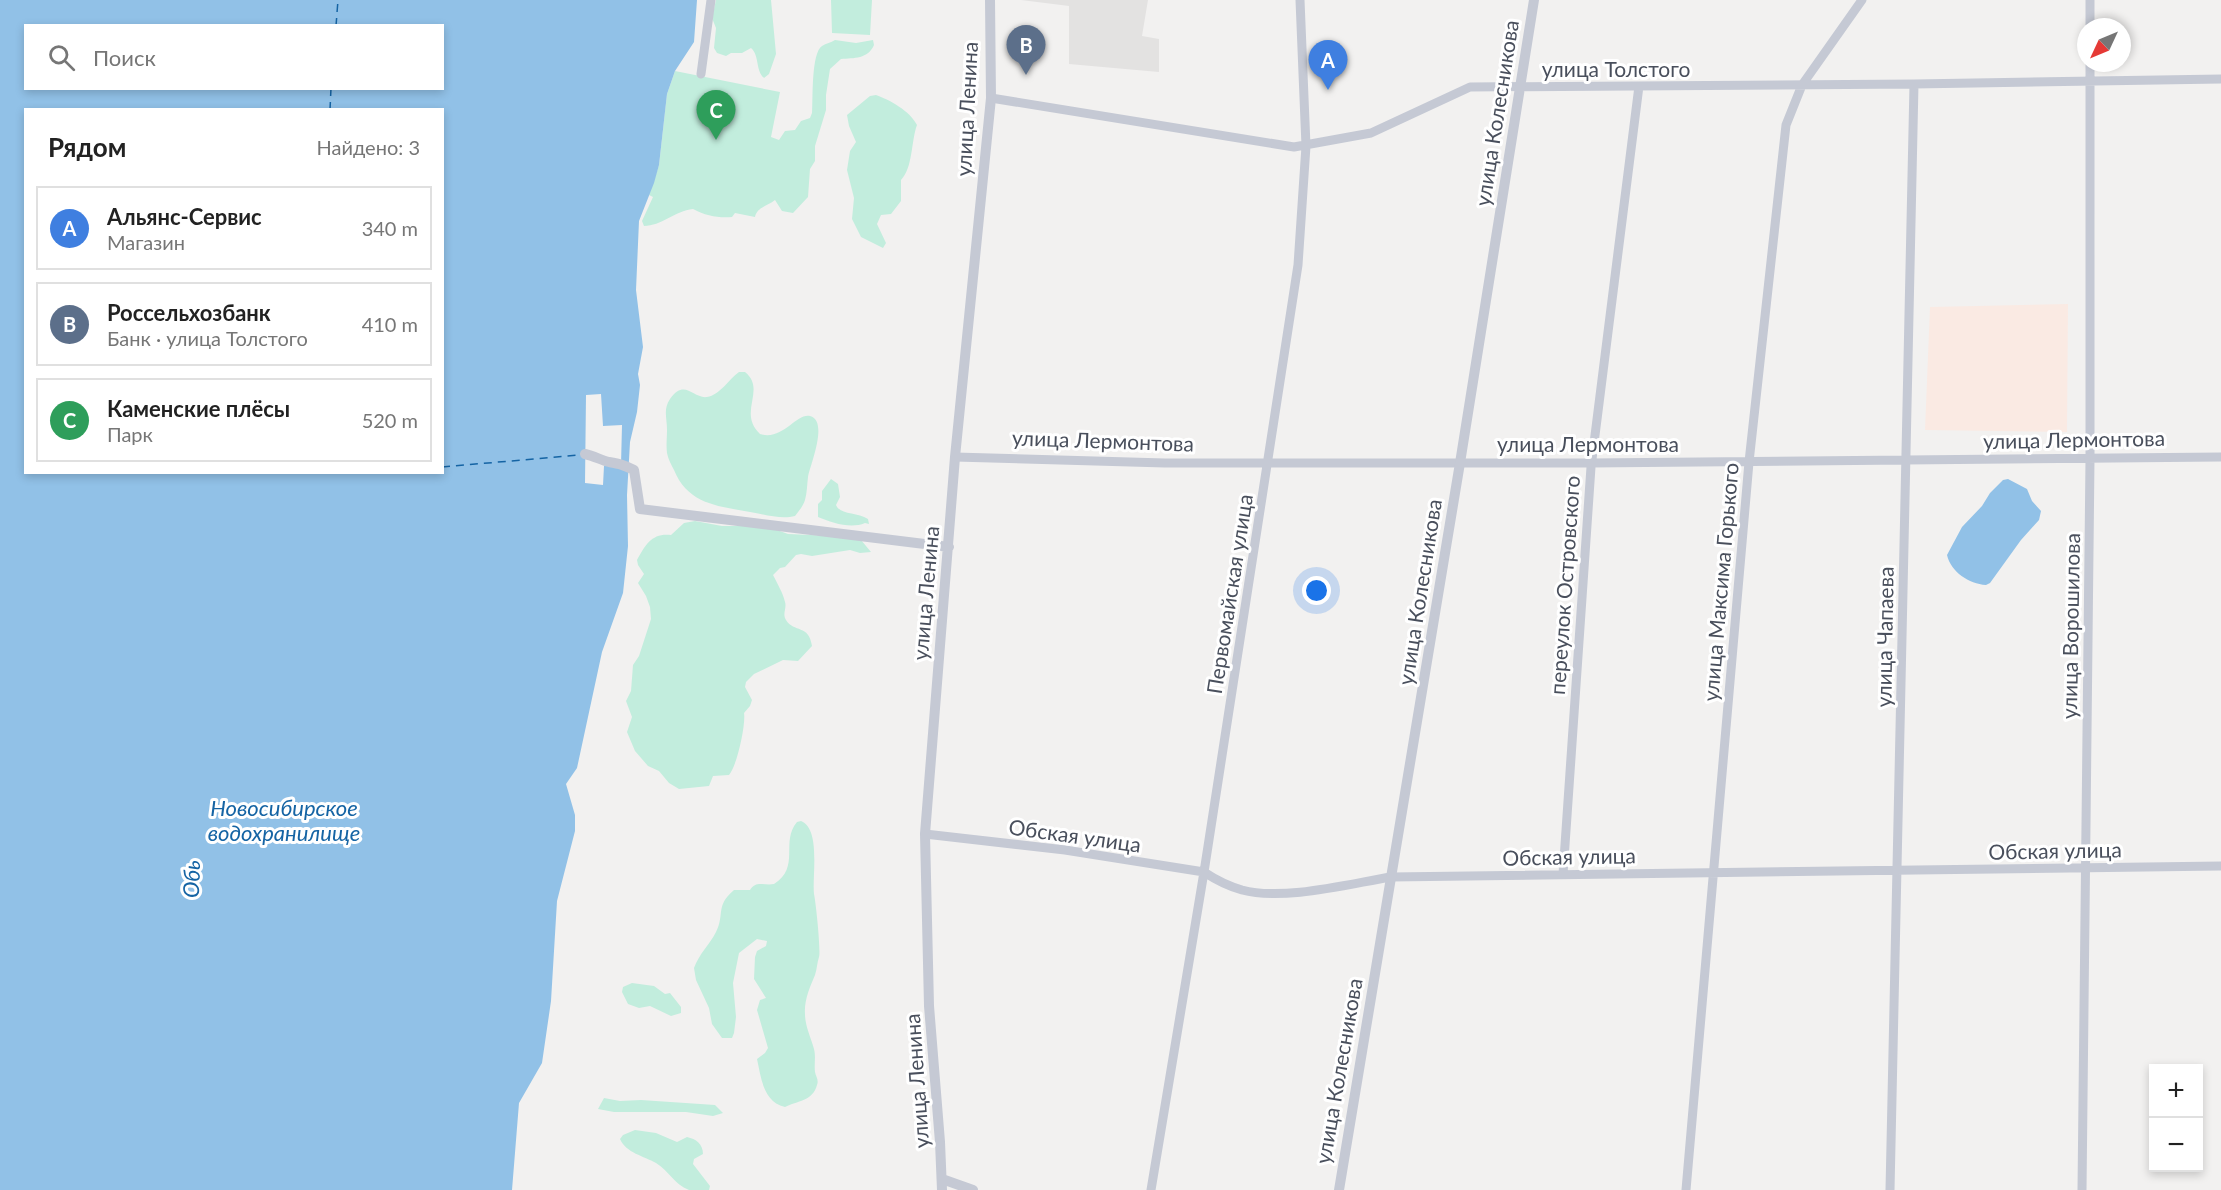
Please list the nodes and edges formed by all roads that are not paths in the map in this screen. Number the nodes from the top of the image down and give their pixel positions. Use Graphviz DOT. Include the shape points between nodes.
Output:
graph roads {
  1 [pos="711,0"];
  2 [pos="990,0"];
  3 [pos="1300,0"];
  4 [pos="1533,0"];
  5 [pos="1863,0"];
  6 [pos="2090,0"];
  7 [pos="2090,18"];
  8 [pos="2090,72"];
  9 [pos="701,75"];
  10 [pos="2221,79"];
  11 [pos="2090,81"];
  12 [pos="1914,84"];
  13 [pos="1802,85"];
  14 [pos="1639,86"];
  15 [pos="1521,87"];
  16 [pos="991,98"];
  17 [pos="1306,146"];
  18 [pos="585,454"];
  19 [pos="955,456"];
  20 [pos="2221,457"];
  21 [pos="2090,459"];
  22 [pos="1906,461"];
  23 [pos="1267,462"];
  24 [pos="1749,462"];
  25 [pos="1460,463"];
  26 [pos="1591,464"];
  27 [pos="949,547"];
  28 [pos="925,834"];
  29 [pos="2221,866"];
  30 [pos="2085,868"];
  31 [pos="1897,870"];
  32 [pos="1204,872"];
  33 [pos="1712,872"];
  34 [pos="1563,874"];
  35 [pos="1391,877"];
  36 [pos="942,1185"];
  37 [pos="973,1190"];
  38 [pos="1152,1190"];
  39 [pos="1339,1190"];
  40 [pos="1686,1190"];
  41 [pos="1890,1190"];
  42 [pos="2082,1190"];
  1 -- 9 [label="street"];
  2 -- 16 [label="street, улица Ленина"];
  3 -- 17 [label="street, Первомайская улица"];
  4 -- 15 [label="street, улица Колесникова"];
  5 -- 13 [label="street, улица Максима Горького"];
  6 -- 7 [label="street"];
  8 -- 11 [label="street, улица Ворошилова"];
  10 -- 11 [label="street, улица Толстого"];
  11 -- 12 [label="street, улица Толстого"];
  11 -- 21 [label="street, улица Ворошилова"];
  12 -- 13 [label="street, улица Толстого"];
  12 -- 22 [label="street, улица Чапаева"];
  13 -- 14 [label="street, улица Толстого"];
  13 -- 24 [label="street, улица Максима Горького" via="1786,125"];
  14 -- 15 [label="street, улица Толстого"];
  14 -- 26 [label="street, переулок Островского"];
  15 -- 17 [label="street, улица Толстого" via="1470,87 1371,133"];
  15 -- 25 [label="street, улица Колесникова"];
  16 -- 17 [label="street, улица Толстого"];
  16 -- 19 [label="street, улица Ленина"];
  17 -- 23 [label="street, Первомайская улица" via="1298,265"];
  18 -- 27 [label="street" via="634,470 640,509"];
  19 -- 23 [label="street, улица Лермонтова"];
  19 -- 27 [label="street, улица Ленина"];
  20 -- 21 [label="street, улица Лермонтова"];
  21 -- 22 [label="street, улица Лермонтова"];
  21 -- 30 [label="street, улица Ворошилова"];
  22 -- 24 [label="street, улица Лермонтова"];
  22 -- 31 [label="street, улица Чапаева"];
  23 -- 25 [label="street, улица Лермонтова"];
  23 -- 32 [label="street, Первомайская улица"];
  24 -- 26 [label="street, улица Лермонтова"];
  24 -- 33 [label="street, улица Максима Горького"];
  25 -- 26 [label="street, улица Лермонтова"];
  25 -- 35 [label="street, улица Колесникова"];
  26 -- 34 [label="street, переулок Островского"];
  27 -- 28 [label="street, улица Ленина"];
  28 -- 32 [label="street, Обская улица" via="1065,850"];
  28 -- 36 [label="street, улица Ленина" via="929,1006"];
  29 -- 30 [label="street, Обская улица"];
  30 -- 31 [label="street, Обская улица"];
  30 -- 42 [label="street, улица Ворошилова"];
  31 -- 33 [label="street, Обская улица"];
  31 -- 41 [label="street, улица Чапаева"];
  32 -- 35 [label="street, Обская улица" via="1243,890 1271,894"];
  32 -- 38 [label="street, Первомайская улица"];
  33 -- 34 [label="street, Обская улица"];
  33 -- 40 [label="street, улица Максима Горького"];
  34 -- 35 [label="street, Обская улица"];
  35 -- 39 [label="street, улица Колесникова"];
  36 -- 37 [label="street"];
}
